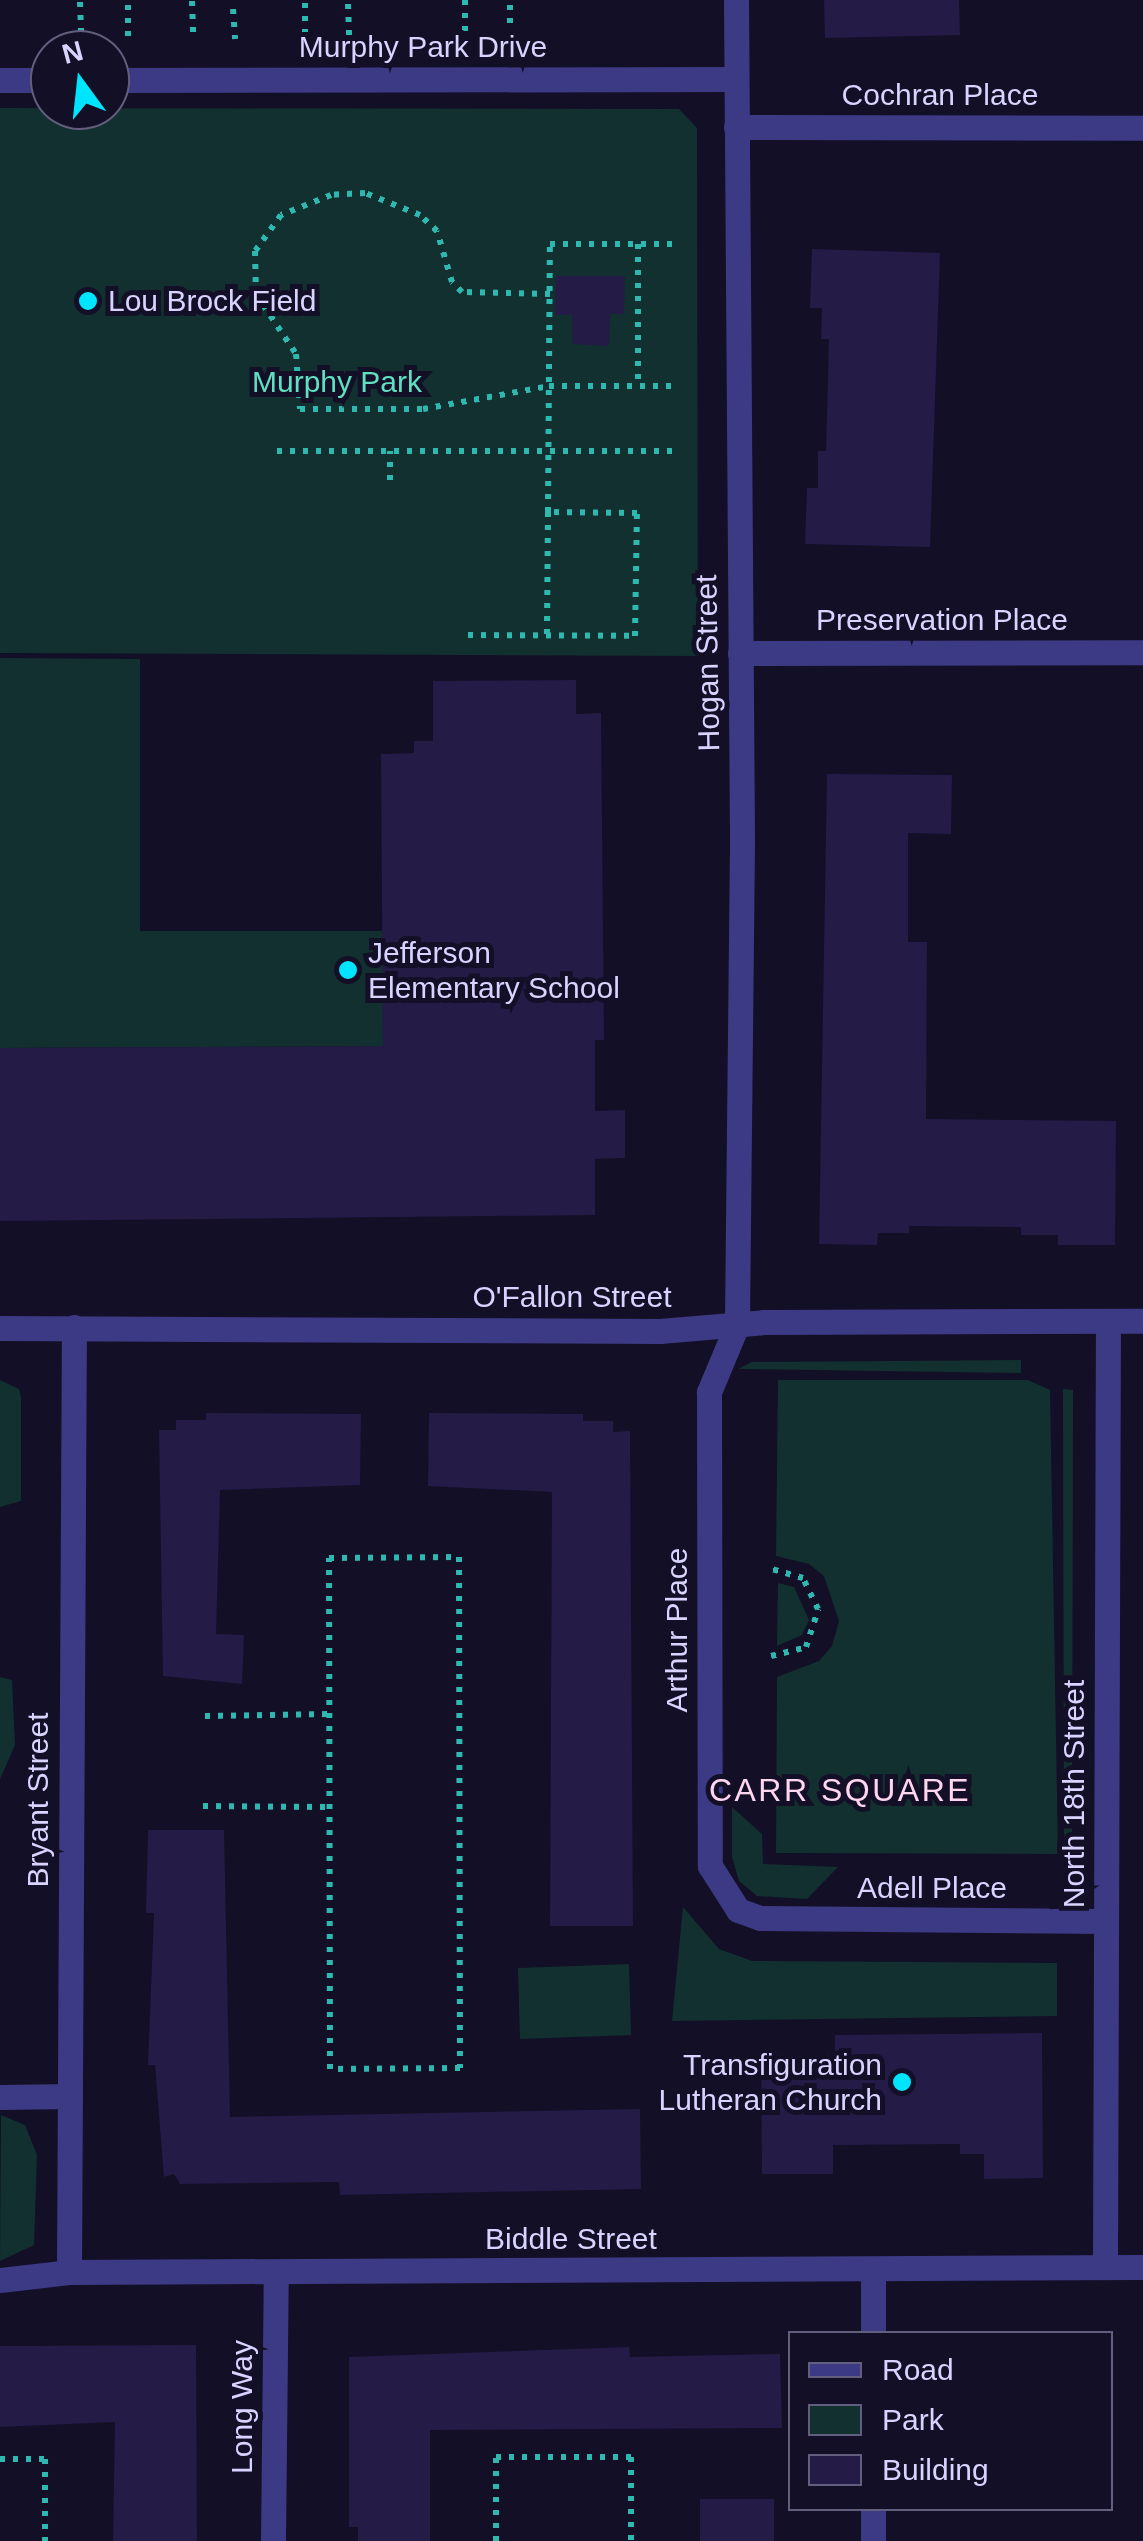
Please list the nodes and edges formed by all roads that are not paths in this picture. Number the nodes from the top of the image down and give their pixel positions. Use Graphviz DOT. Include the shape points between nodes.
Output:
graph roads {
  1 [pos="736,0"];
  2 [pos="736,79"];
  3 [pos="0,80"];
  4 [pos="30,80"];
  5 [pos="130,80"];
  6 [pos="736,127"];
  7 [pos="1143,128"];
  8 [pos="1143,652"];
  9 [pos="740,653"];
  10 [pos="1108,1322"];
  11 [pos="1143,1322"];
  12 [pos="737,1325"];
  13 [pos="74,1327"];
  14 [pos="0,1328"];
  15 [pos="760,1918"];
  16 [pos="1105,1921"];
  17 [pos="70,2096"];
  18 [pos="0,2097"];
  19 [pos="1106,2267"];
  20 [pos="1143,2268"];
  21 [pos="872,2269"];
  22 [pos="68,2272"];
  23 [pos="276,2272"];
  24 [pos="0,2280"];
  25 [pos="873,2331"];
  26 [pos="873,2511"];
  27 [pos="273,2541"];
  28 [pos="873,2541"];
  1 -- 2 [label="street, Hogan Street"];
  2 -- 5 [label="street, Murphy Park Drive"];
  2 -- 6 [label="street, Hogan Street"];
  3 -- 4 [label="street"];
  6 -- 7 [label="street, Cochran Place"];
  6 -- 9 [label="street, Hogan Street"];
  8 -- 9 [label="street, Preservation Place"];
  9 -- 12 [label="street, Hogan Street"];
  10 -- 11 [label="street, O'Fallon Street"];
  10 -- 12 [label="street, O'Fallon Street"];
  10 -- 16 [label="street, North 18th Street"];
  12 -- 13 [label="street, O'Fallon Street" via="660,1331"];
  12 -- 15 [label="street, Arthur Place" via="709,1392 710,1854 720,1889 738,1910"];
  13 -- 14 [label="street, O'Fallon Street"];
  13 -- 17 [label="street, Bryant Street"];
  15 -- 16 [label="street, Adell Place"];
  16 -- 19 [label="street, North 18th Street"];
  17 -- 18 [label="street"];
  17 -- 22 [label="street, Bryant Street"];
  19 -- 20 [label="street, Biddle Street"];
  19 -- 21 [label="street, Biddle Street"];
  21 -- 23 [label="street, Biddle Street"];
  21 -- 25 [label="street"];
  22 -- 23 [label="street, Biddle Street"];
  22 -- 24 [label="street, Biddle Street"];
  23 -- 27 [label="street, Long Way"];
  26 -- 28 [label="street"];
}
